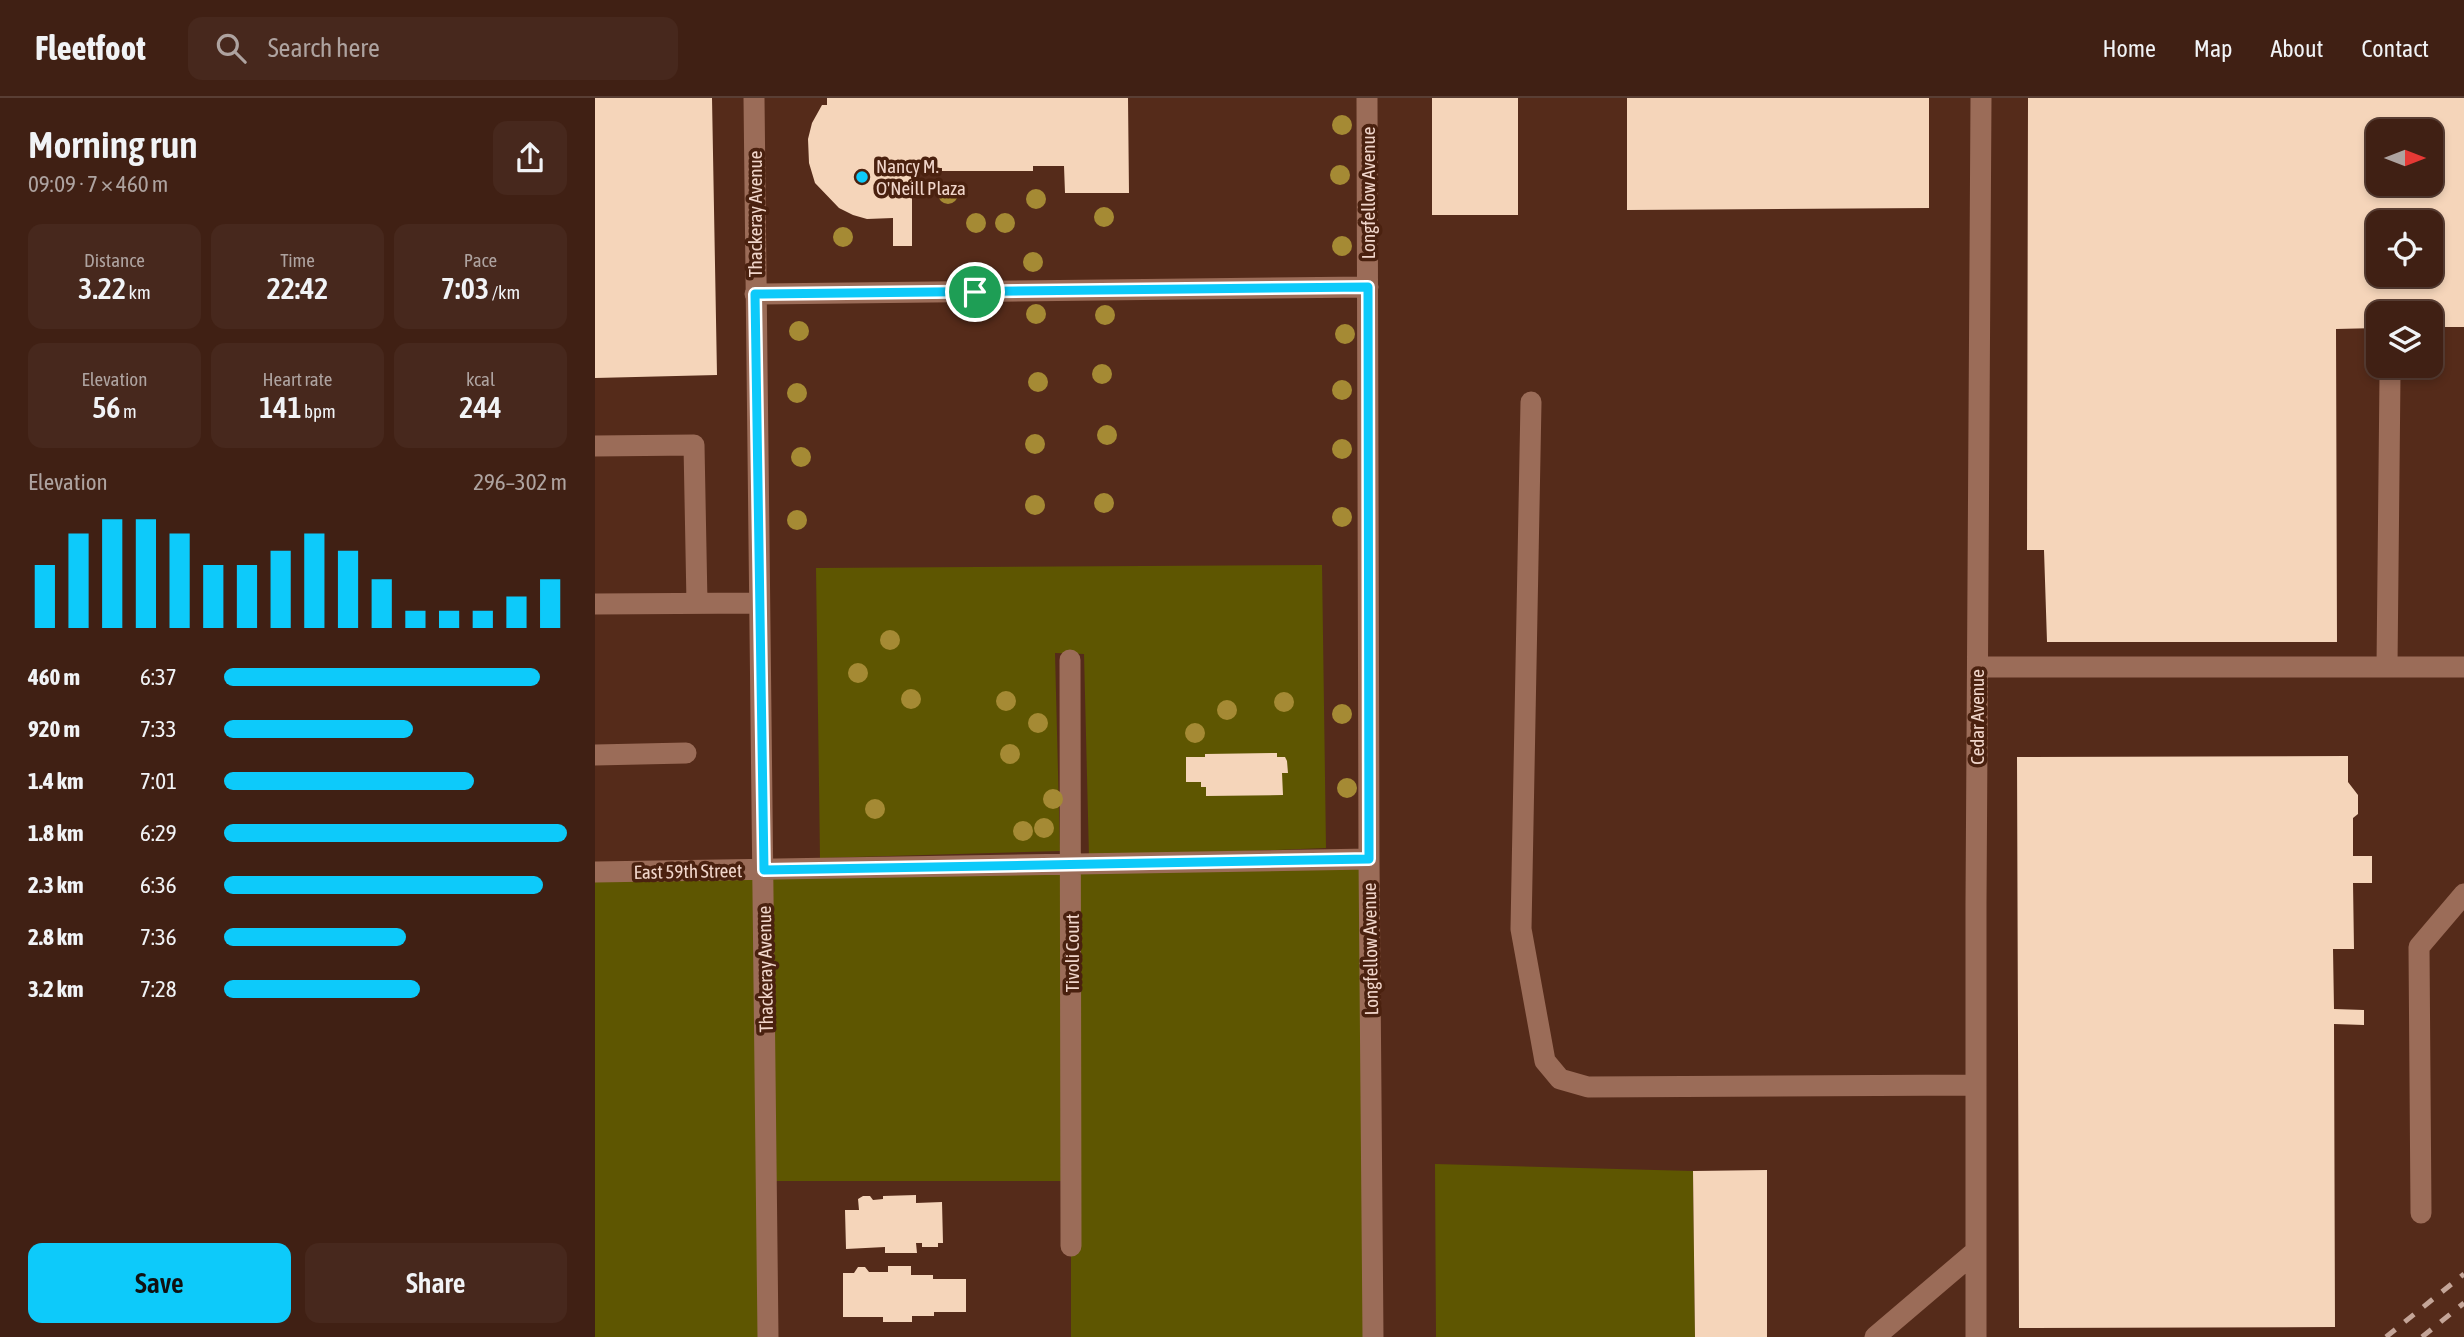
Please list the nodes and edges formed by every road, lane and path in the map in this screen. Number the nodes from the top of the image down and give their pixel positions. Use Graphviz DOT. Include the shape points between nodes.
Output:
graph roads {
  1 [pos="754,98"];
  2 [pos="1367,98"];
  3 [pos="1981,98"];
  4 [pos="1368,287"];
  5 [pos="755,294"];
  6 [pos="2390,378"];
  7 [pos="1531,402"];
  8 [pos="595,446"];
  9 [pos="697,603"];
  10 [pos="759,603"];
  11 [pos="595,604"];
  12 [pos="1070,660"];
  13 [pos="1978,667"];
  14 [pos="2386,667"];
  15 [pos="2464,667"];
  16 [pos="686,753"];
  17 [pos="595,755"];
  18 [pos="1369,859"];
  19 [pos="1072,866"];
  20 [pos="764,870"];
  21 [pos="595,872"];
  22 [pos="2464,894"];
  23 [pos="1976,1085"];
  24 [pos="2421,1213"];
  25 [pos="1071,1246"];
  26 [pos="1976,1251"];
  27 [pos="768,1337"];
  28 [pos="1373,1337"];
  29 [pos="1875,1337"];
  30 [pos="1976,1337"];
  1 -- 5 [label="street, Thackeray Avenue"];
  2 -- 4 [label="street, Longfellow Avenue"];
  3 -- 13 [label="street, Cedar Avenue"];
  4 -- 5 [label="street"];
  4 -- 18 [label="street, Longfellow Avenue"];
  5 -- 10 [label="street, Thackeray Avenue"];
  6 -- 14 [label="street"];
  7 -- 23 [label="street" via="1521,929 1545,1061 1560,1079 1588,1087"];
  8 -- 9 [label="street" via="694,445"];
  9 -- 10 [label="street"];
  9 -- 11 [label="street"];
  10 -- 20 [label="street, Thackeray Avenue"];
  12 -- 19 [label="street, Tivoli Court"];
  13 -- 14 [label="street"];
  13 -- 23 [label="street, Cedar Avenue"];
  14 -- 15 [label="street"];
  16 -- 17 [label="street"];
  18 -- 19 [label="street, East 59th Street"];
  18 -- 28 [label="street, Longfellow Avenue"];
  19 -- 20 [label="street, East 59th Street"];
  19 -- 25 [label="street, Tivoli Court"];
  20 -- 21 [label="street, East 59th Street"];
  20 -- 27 [label="street, Thackeray Avenue"];
  22 -- 24 [label="street" via="2419,947"];
  23 -- 26 [label="street, Cedar Avenue"];
  26 -- 29 [label="street"];
  26 -- 30 [label="street, Cedar Avenue"];
}
